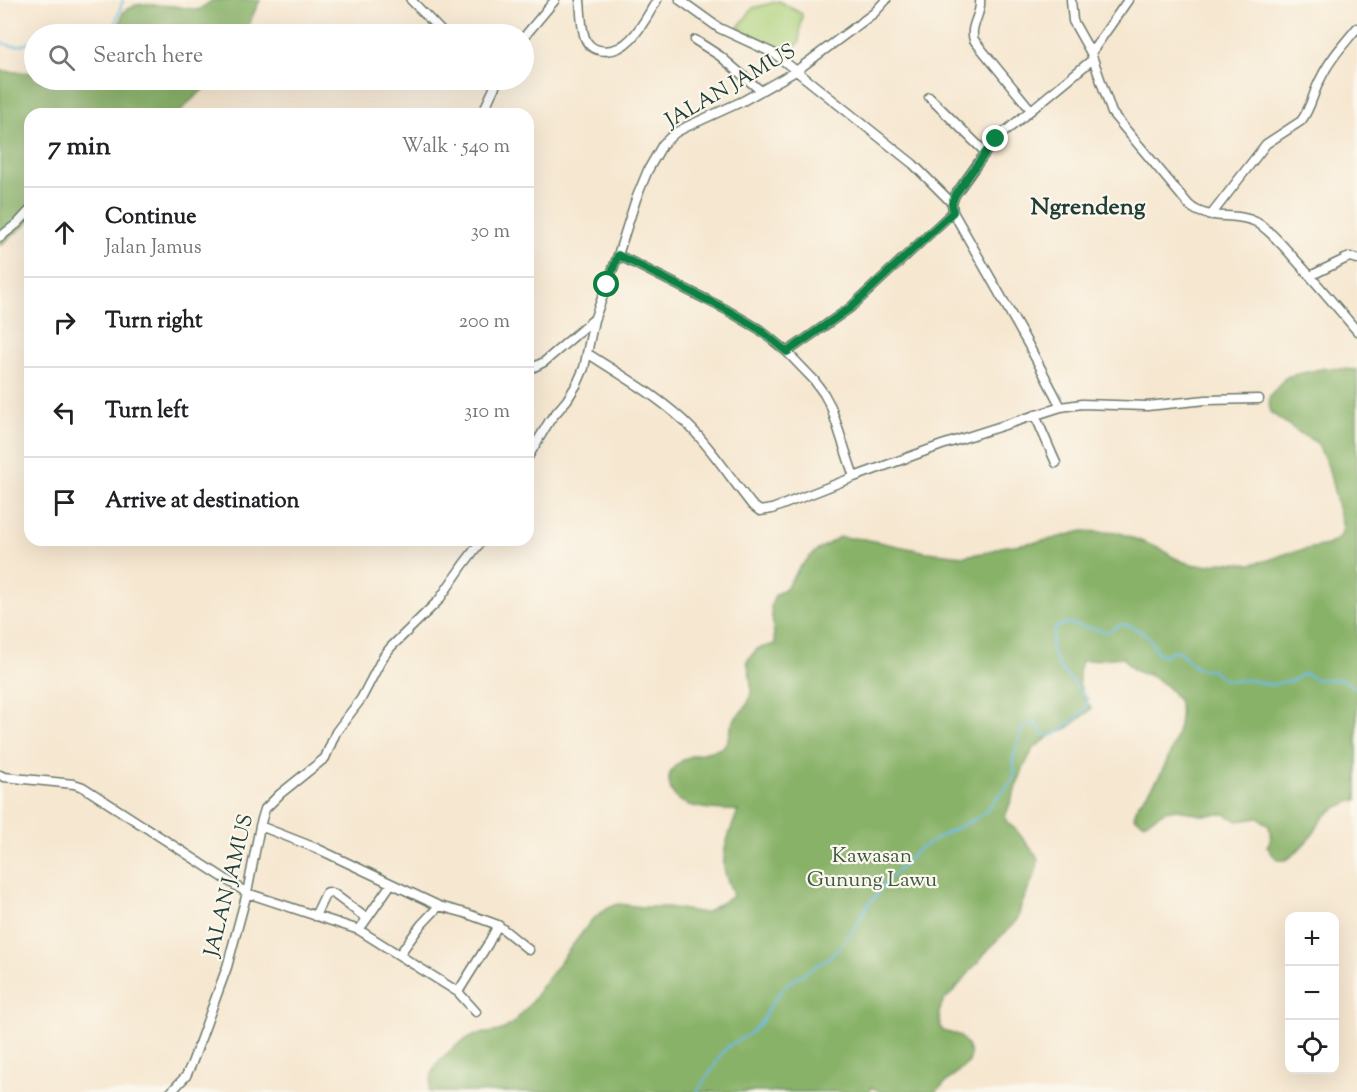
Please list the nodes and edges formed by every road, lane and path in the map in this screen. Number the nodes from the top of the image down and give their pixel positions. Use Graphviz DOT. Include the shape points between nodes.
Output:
graph roads {
  1 [pos="411,0"];
  2 [pos="555,0"];
  3 [pos="580,0"];
  4 [pos="657,0"];
  5 [pos="680,0"];
  6 [pos="886,0"];
  7 [pos="980,0"];
  8 [pos="1071,0"];
  9 [pos="1128,0"];
  10 [pos="434,24"];
  11 [pos="534,25"];
  12 [pos="1357,28"];
  13 [pos="695,40"];
  14 [pos="1092,56"];
  15 [pos="796,71"];
  16 [pos="493,90"];
  17 [pos="761,91"];
  18 [pos="929,97"];
  19 [pos="485,108"];
  20 [pos="1031,110"];
  21 [pos="985,153"];
  22 [pos="952,208"];
  23 [pos="1211,215"];
  24 [pos="24,216"];
  25 [pos="0,237"];
  26 [pos="618,255"];
  27 [pos="1357,259"];
  28 [pos="1310,276"];
  29 [pos="594,320"];
  30 [pos="1357,331"];
  31 [pos="787,352"];
  32 [pos="587,353"];
  33 [pos="534,367"];
  34 [pos="1259,399"];
  35 [pos="1061,407"];
  36 [pos="1035,415"];
  37 [pos="534,447"];
  38 [pos="1056,463"];
  39 [pos="854,477"];
  40 [pos="477,546"];
  41 [pos="0,775"];
  42 [pos="260,826"];
  43 [pos="390,884"];
  44 [pos="247,893"];
  45 [pos="439,906"];
  46 [pos="315,916"];
  47 [pos="366,918"];
  48 [pos="498,925"];
  49 [pos="359,930"];
  50 [pos="529,950"];
  51 [pos="399,955"];
  52 [pos="458,992"];
  53 [pos="476,1011"];
  54 [pos="171,1092"];
  1 -- 10 [label="street"];
  2 -- 11 [label="street"];
  3 -- 4 [label="street" via="588,44 606,51 632,38"];
  5 -- 15 [label="street" via="719,28 775,54"];
  6 -- 15 [label="street, JALAN JAMUS"];
  7 -- 20 [label="street" via="972,33 974,40"];
  8 -- 14 [label="street" via="1073,21"];
  9 -- 14 [label="street"];
  12 -- 23 [label="street" via="1321,77 1306,116 1266,144"];
  13 -- 17 [label="street"];
  14 -- 20 [label="street"];
  14 -- 23 [label="street" via="1115,118 1189,205"];
  15 -- 17 [label="street, JALAN JAMUS"];
  15 -- 22 [label="street" via="914,164"];
  16 -- 19 [label="street"];
  17 -- 26 [label="street, JALAN JAMUS" via="686,127 663,144 648,170"];
  18 -- 21 [label="street"];
  20 -- 21 [label="street"];
  21 -- 22 [label="street" via="955,195"];
  22 -- 31 [label="street" via="850,308"];
  22 -- 35 [label="street"];
  23 -- 28 [label="street" via="1258,224"];
  24 -- 25 [label="street"];
  26 -- 29 [label="street, JALAN JAMUS"];
  26 -- 31 [label="street" via="725,309"];
  27 -- 28 [label="street" via="1346,259"];
  28 -- 30 [label="street"];
  29 -- 32 [label="street, JALAN JAMUS"];
  29 -- 33 [label="street"];
  31 -- 39 [label="street" via="814,380 831,407"];
  32 -- 37 [label="street, JALAN JAMUS" via="577,384"];
  32 -- 39 [label="street" via="649,394 692,429 756,509 772,509"];
  34 -- 35 [label="street"];
  35 -- 36 [label="street"];
  36 -- 38 [label="street"];
  36 -- 39 [label="street"];
  40 -- 42 [label="street, JALAN JAMUS" via="439,600 383,657 362,699 336,732 325,758 270,803"];
  41 -- 44 [label="street" via="83,787"];
  42 -- 43 [label="street"];
  42 -- 44 [label="street, JALAN JAMUS"];
  43 -- 45 [label="street"];
  43 -- 47 [label="street"];
  44 -- 46 [label="street"];
  44 -- 54 [label="street, JALAN JAMUS" via="192,1064"];
  45 -- 48 [label="street"];
  45 -- 51 [label="street"];
  46 -- 47 [label="street" via="328,892"];
  46 -- 49 [label="street"];
  47 -- 49 [label="street"];
  48 -- 50 [label="street"];
  48 -- 52 [label="street"];
  49 -- 51 [label="street"];
  51 -- 52 [label="street"];
  52 -- 53 [label="street"];
}
